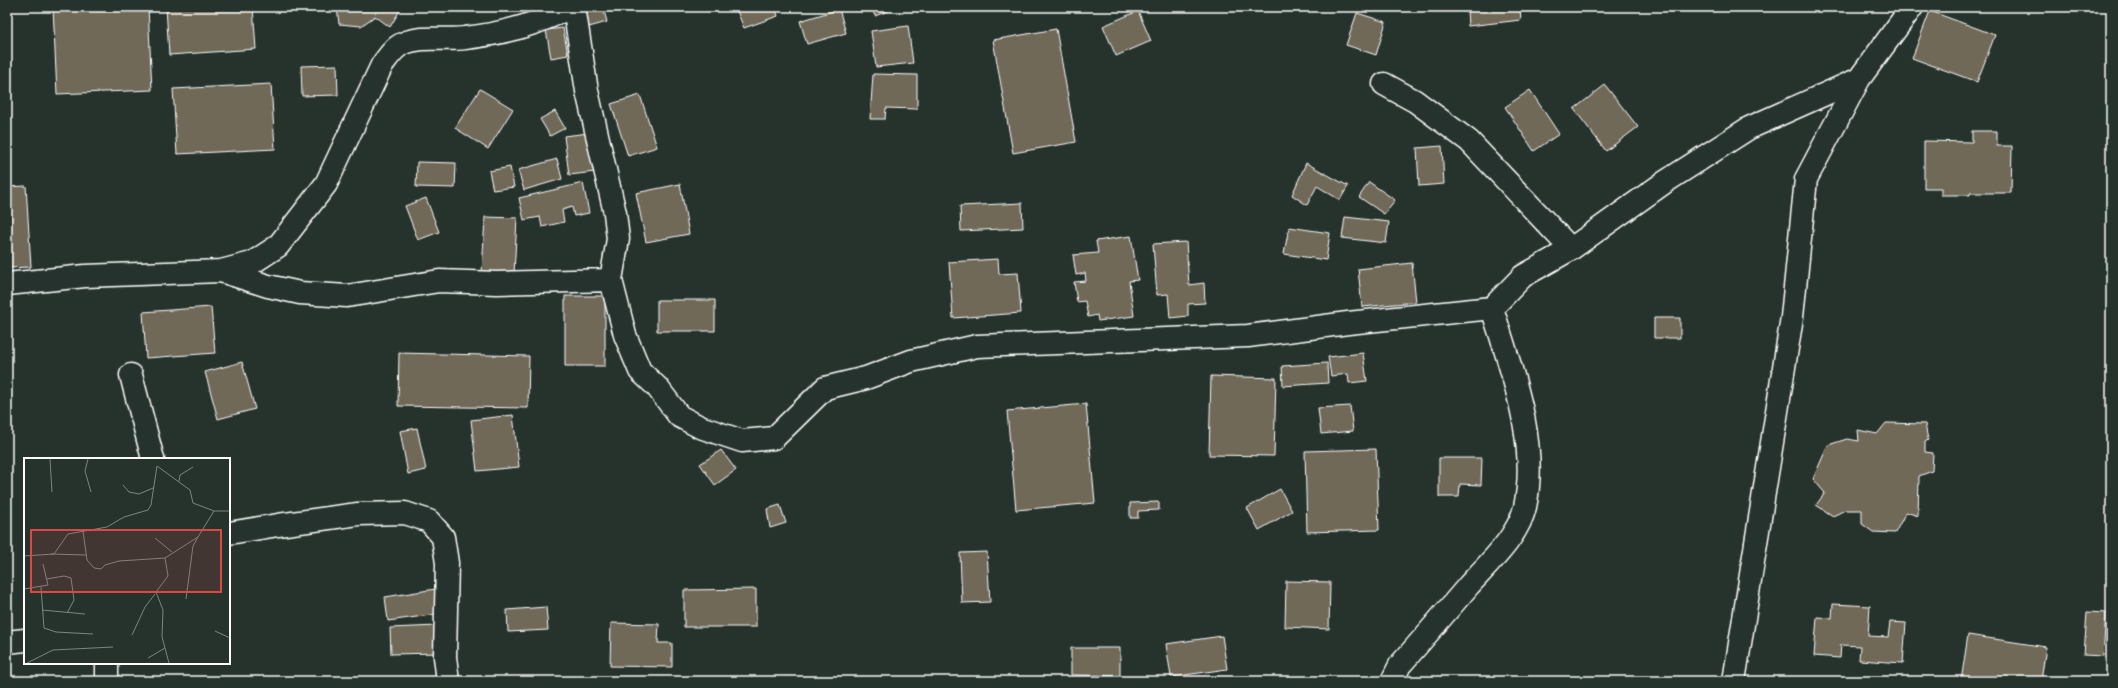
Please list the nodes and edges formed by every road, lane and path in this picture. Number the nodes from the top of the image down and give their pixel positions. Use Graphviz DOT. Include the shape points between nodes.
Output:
graph roads {
  1 [pos="570,7"];
  2 [pos="574,7"];
  3 [pos="1912,7"];
  4 [pos="1859,79"];
  5 [pos="1384,84"];
  6 [pos="1571,249"];
  7 [pos="221,271"];
  8 [pos="611,280"];
  9 [pos="7,284"];
  10 [pos="1492,308"];
  11 [pos="131,375"];
  12 [pos="153,458"];
  13 [pos="230,533"];
  14 [pos="24,640"];
  15 [pos="7,642"];
  16 [pos="107,664"];
  17 [pos="107,681"];
  18 [pos="448,681"];
  19 [pos="1392,681"];
  20 [pos="1734,681"];
  1 -- 7 [label="street" via="549,18 500,31 464,38 419,39 403,43 382,65 326,184 278,246 252,263"];
  2 -- 8 [label="street" via="587,91 615,213 618,239"];
  3 -- 4 [label="street"];
  4 -- 6 [label="street" via="1749,128 1665,182"];
  4 -- 20 [label="street" via="1806,179 1792,317"];
  5 -- 6 [label="street" via="1416,101 1469,141"];
  6 -- 10 [label="street" via="1523,276"];
  7 -- 8 [label="street" via="300,293 347,296 439,282"];
  7 -- 9 [label="street" via="85,276"];
  8 -- 10 [label="street" via="625,335 640,371 657,387 679,416 700,427 742,441 774,438 825,388 866,378 911,361 977,346 1248,336"];
  10 -- 19 [label="street" via="1521,402 1528,476 1525,507 1516,529 1400,666"];
  11 -- 12 [label="street"];
  13 -- 18 [label="street" via="358,514 405,513 429,520 443,537 447,563 445,657"];
  14 -- 15 [label="street"];
  16 -- 17 [label="street"];
}
